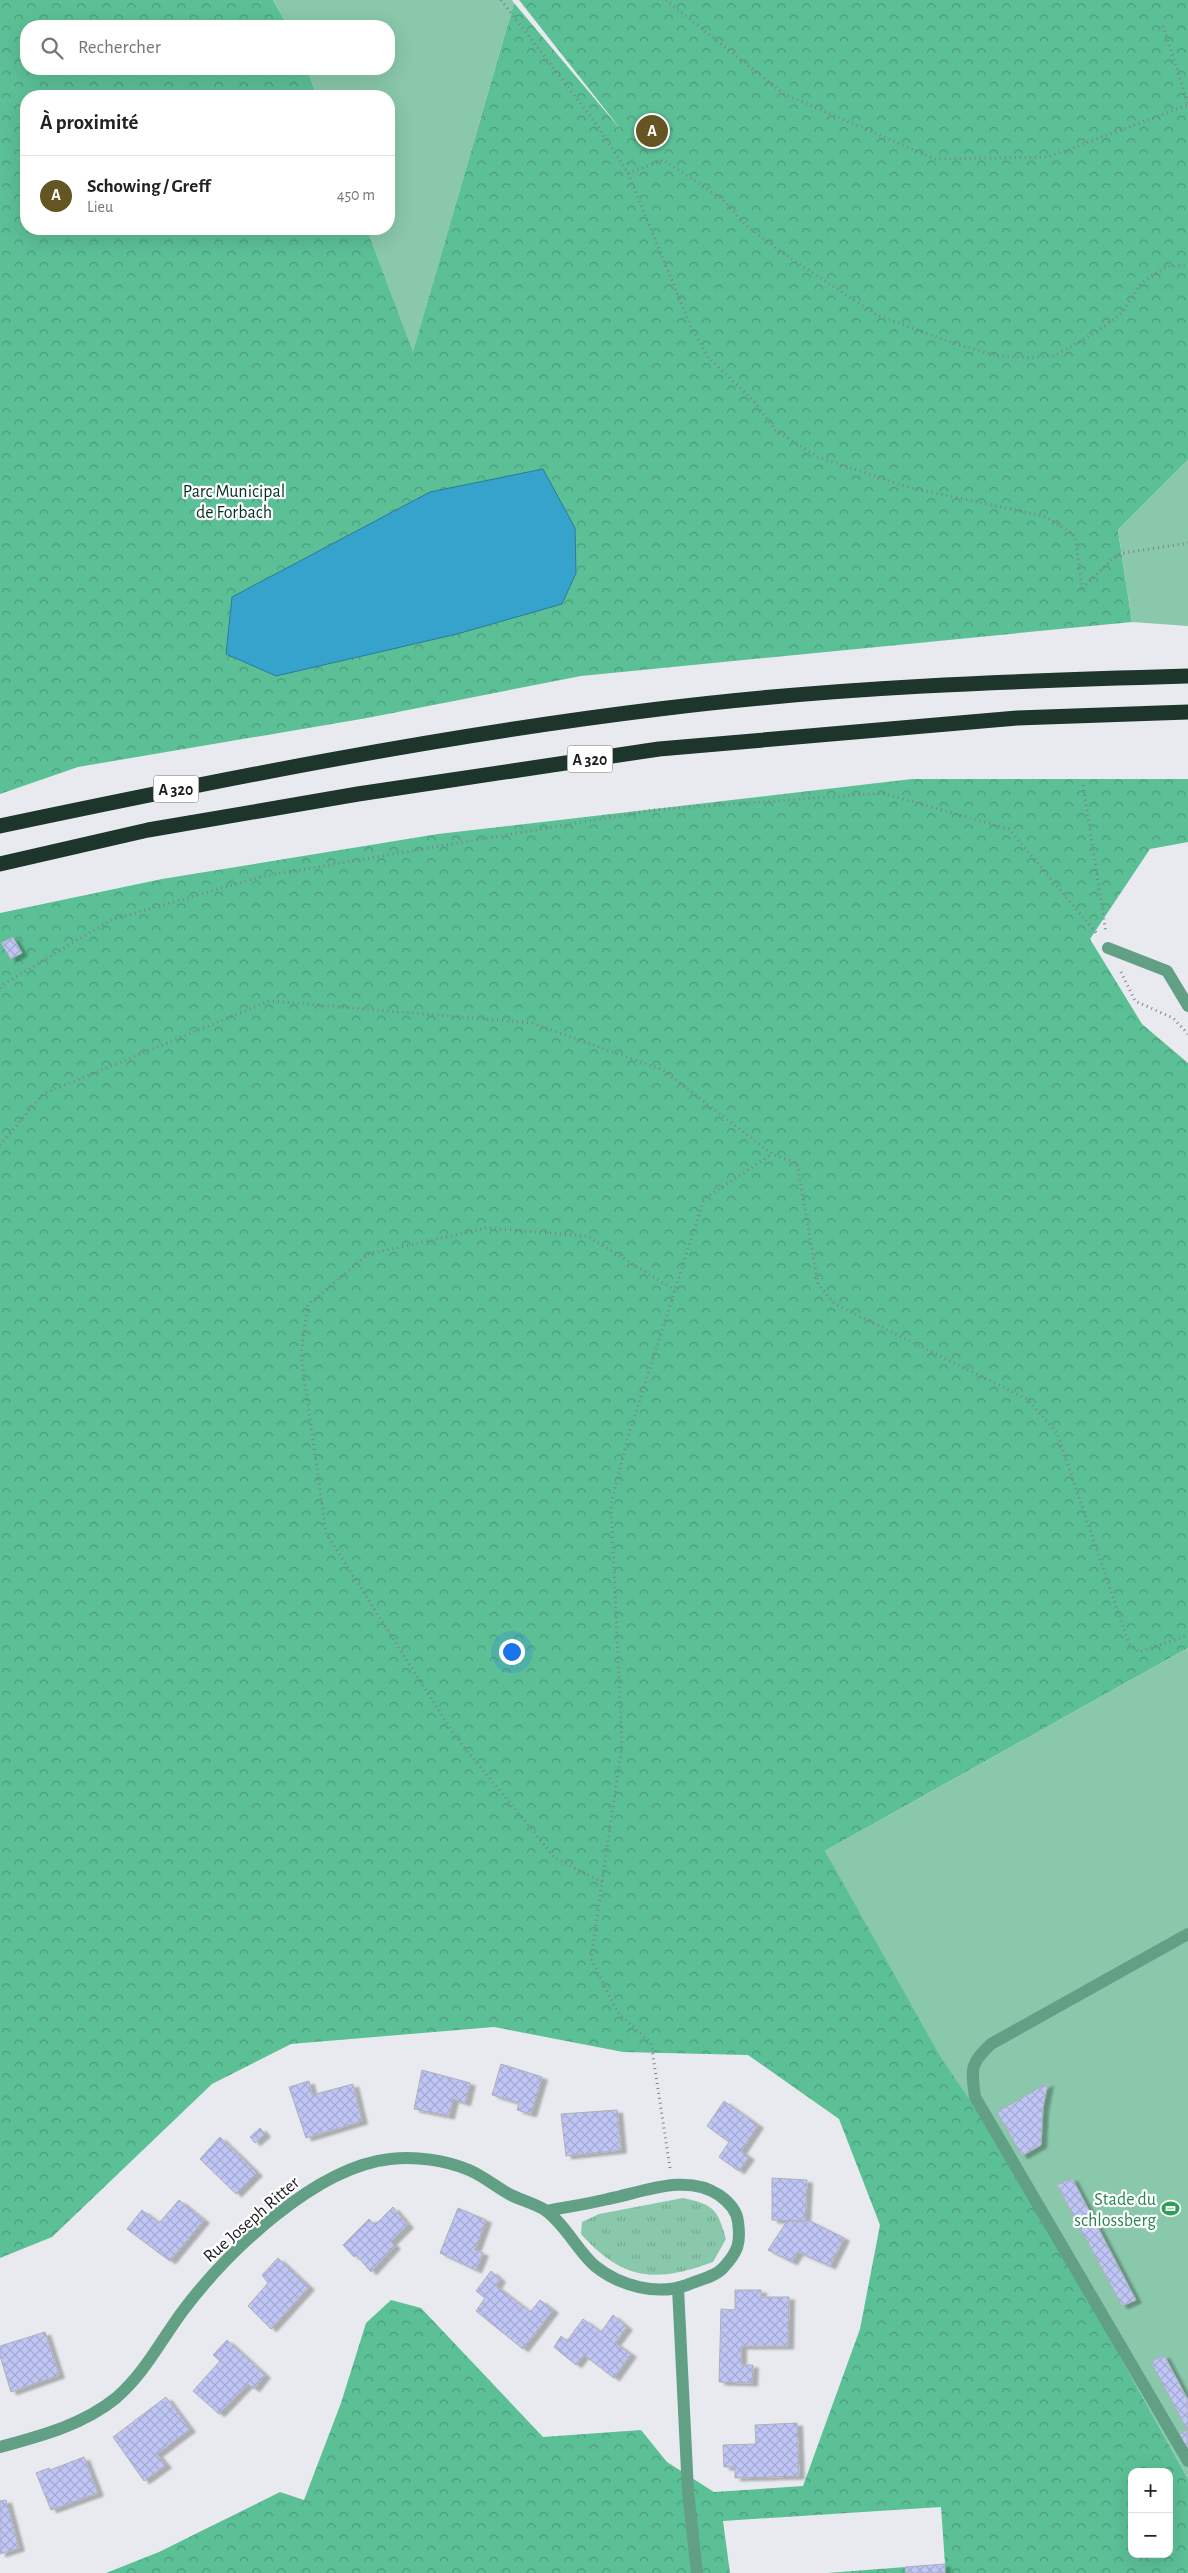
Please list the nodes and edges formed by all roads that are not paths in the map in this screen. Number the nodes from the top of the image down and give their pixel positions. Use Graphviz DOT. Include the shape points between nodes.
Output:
graph roads {
  1 [pos="1188,676"];
  2 [pos="1188,712"];
  3 [pos="0,826"];
  4 [pos="0,864"];
  5 [pos="1108,948"];
  6 [pos="1188,1006"];
  7 [pos="1188,1934"];
  8 [pos="546,2211"];
  9 [pos="678,2288"];
  10 [pos="0,2447"];
  11 [pos="1188,2461"];
  12 [pos="697,2573"];
  1 -- 3 [label="highway, A 320" via="980,682 818,693 658,709 352,754"];
  2 -- 4 [label="highway, A 320" via="1017,718 659,749 358,794 148,830"];
  5 -- 6 [label="street" via="1167,971"];
  7 -- 11 [label="street" via="991,2044 976,2058 972,2074 975,2097"];
  8 -- 9 [label="street, Rue Joseph Ritter" via="596,2266 612,2276 648,2290"];
  8 -- 9 [label="street, Rue Joseph Ritter" via="683,2184 708,2188 726,2200 738,2214 741,2241 732,2259 719,2272"];
  8 -- 10 [label="street, Rue Joseph Ritter" via="470,2170 432,2159 390,2158 352,2167 319,2184 273,2218 217,2268 182,2312 143,2371 115,2399 84,2418 44,2435"];
  9 -- 12 [label="street" via="688,2492"];
}
